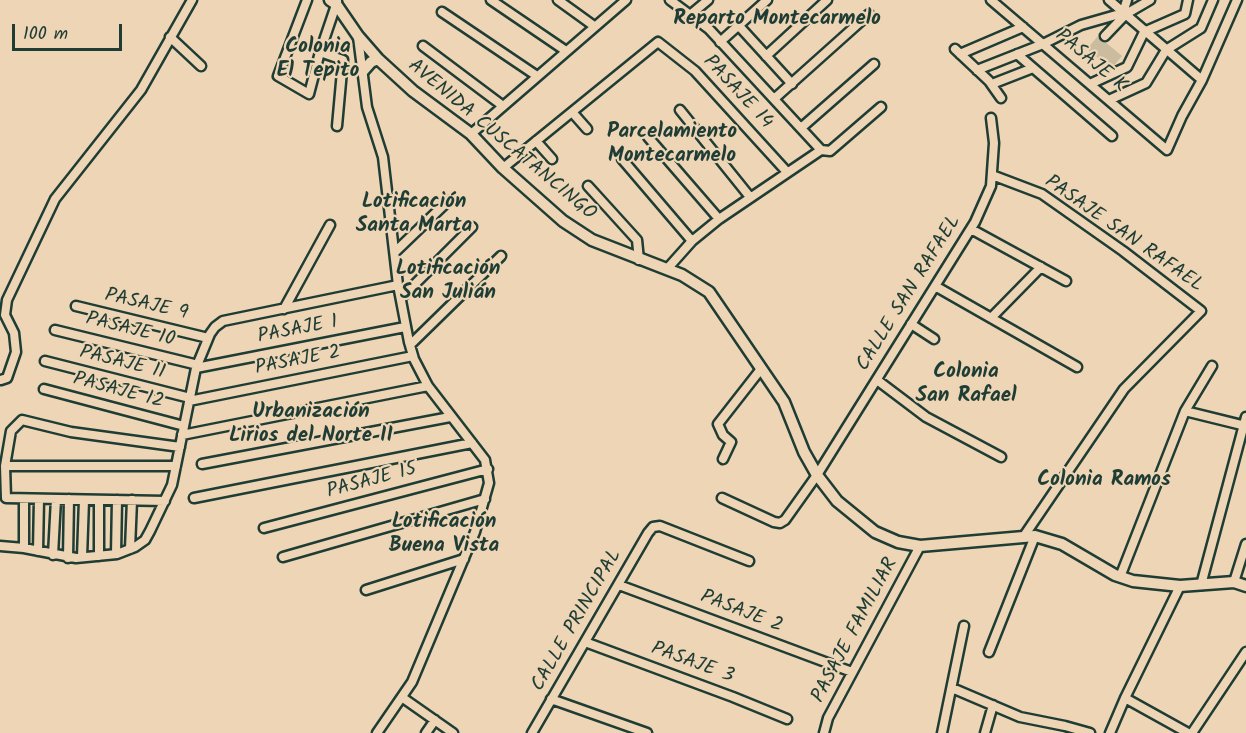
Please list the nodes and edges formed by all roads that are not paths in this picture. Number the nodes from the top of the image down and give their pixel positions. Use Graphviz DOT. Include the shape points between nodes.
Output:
graph roads {
  1 [pos="192,0"];
  2 [pos="307,0"];
  3 [pos="491,0"];
  4 [pos="558,0"];
  5 [pos="625,0"];
  6 [pos="670,0"];
  7 [pos="708,0"];
  8 [pos="767,0"];
  9 [pos="827,0"];
  10 [pos="992,0"];
  11 [pos="1109,0"];
  12 [pos="1127,0"];
  13 [pos="1188,0"];
  14 [pos="1213,0"];
  15 [pos="1227,0"];
  16 [pos="335,1"];
  17 [pos="1148,1"];
  18 [pos="1236,4"];
  19 [pos="442,12"];
  20 [pos="1125,13"];
  21 [pos="869,14"];
  22 [pos="690,15"];
  23 [pos="594,26"];
  24 [pos="739,26"];
  25 [pos="1023,27"];
  26 [pos="1144,32"];
  27 [pos="358,36"];
  28 [pos="1105,36"];
  29 [pos="170,37"];
  30 [pos="720,42"];
  31 [pos="1043,44"];
  32 [pos="423,46"];
  33 [pos="1166,50"];
  34 [pos="566,51"];
  35 [pos="320,52"];
  36 [pos="1017,54"];
  37 [pos="766,56"];
  38 [pos="378,59"];
  39 [pos="874,64"];
  40 [pos="201,66"];
  41 [pos="1034,68"];
  42 [pos="977,70"];
  43 [pos="363,71"];
  44 [pos="537,76"];
  45 [pos="1202,80"];
  46 [pos="792,84"];
  47 [pos="992,84"];
  48 [pos="1090,84"];
  49 [pos="1001,98"];
  50 [pos="774,99"];
  51 [pos="1109,100"];
  52 [pos="502,106"];
  53 [pos="881,107"];
  54 [pos="680,110"];
  55 [pos="572,112"];
  56 [pos="991,118"];
  57 [pos="337,126"];
  58 [pos="801,128"];
  59 [pos="587,129"];
  60 [pos="471,134"];
  61 [pos="1112,136"];
  62 [pos="648,137"];
  63 [pos="536,141"];
  64 [pos="821,150"];
  65 [pos="552,159"];
  66 [pos="622,159"];
  67 [pos="503,168"];
  68 [pos="787,172"];
  69 [pos="992,174"];
  70 [pos="588,186"];
  71 [pos="750,197"];
  72 [pos="448,201"];
  73 [pos="719,219"];
  74 [pos="330,225"];
  75 [pos="472,227"];
  76 [pos="971,229"];
  77 [pos="692,241"];
  78 [pos="395,252"];
  79 [pos="501,256"];
  80 [pos="639,260"];
  81 [pos="1041,267"];
  82 [pos="667,269"];
  83 [pos="1066,281"];
  84 [pos="398,285"];
  85 [pos="935,286"];
  86 [pos="4,298"];
  87 [pos="401,298"];
  88 [pos="76,306"];
  89 [pos="284,309"];
  90 [pos="991,318"];
  91 [pos="911,324"];
  92 [pos="405,327"];
  93 [pos="55,330"];
  94 [pos="208,338"];
  95 [pos="934,339"];
  96 [pos="410,345"];
  97 [pos="413,356"];
  98 [pos="45,361"];
  99 [pos="1212,366"];
  100 [pos="197,367"];
  101 [pos="1077,367"];
  102 [pos="761,369"];
  103 [pos="2,380"];
  104 [pos="876,380"];
  105 [pos="428,386"];
  106 [pos="44,389"];
  107 [pos="190,400"];
  108 [pos="1185,411"];
  109 [pos="450,417"];
  110 [pos="1245,423"];
  111 [pos="183,430"];
  112 [pos="472,443"];
  113 [pos="180,447"];
  114 [pos="1001,457"];
  115 [pos="723,459"];
  116 [pos="202,464"];
  117 [pos="5,466"];
  118 [pos="176,466"];
  119 [pos="488,469"];
  120 [pos="817,475"];
  121 [pos="24,498"];
  122 [pos="194,498"];
  123 [pos="722,498"];
  124 [pos="39,499"];
  125 [pos="56,499"];
  126 [pos="69,499"];
  127 [pos="485,499"];
  128 [pos="84,500"];
  129 [pos="99,500"];
  130 [pos="117,500"];
  131 [pos="132,500"];
  132 [pos="165,501"];
  133 [pos="264,528"];
  134 [pos="1030,536"];
  135 [pos="1246,544"];
  136 [pos="0,546"];
  137 [pos="920,546"];
  138 [pos="24,548"];
  139 [pos="130,549"];
  140 [pos="38,551"];
  141 [pos="116,554"];
  142 [pos="53,555"];
  143 [pos="99,556"];
  144 [pos="82,557"];
  145 [pos="283,557"];
  146 [pos="68,558"];
  147 [pos="464,559"];
  148 [pos="748,561"];
  149 [pos="1120,577"];
  150 [pos="1234,582"];
  151 [pos="619,585"];
  152 [pos="1180,585"];
  153 [pos="1201,585"];
  154 [pos="1246,586"];
  155 [pos="366,590"];
  156 [pos="964,626"];
  157 [pos="585,642"];
  158 [pos="989,652"];
  159 [pos="1246,652"];
  160 [pos="852,672"];
  161 [pos="952,688"];
  162 [pos="403,698"];
  163 [pos="1125,698"];
  164 [pos="551,699"];
  165 [pos="993,705"];
  166 [pos="787,719"];
  167 [pos="435,720"];
  168 [pos="628,730"];
  169 [pos="824,730"];
  170 [pos="377,733"];
  171 [pos="426,733"];
  172 [pos="453,733"];
  173 [pos="532,733"];
  174 [pos="647,733"];
  175 [pos="834,733"];
  176 [pos="942,733"];
  177 [pos="986,733"];
  178 [pos="1090,733"];
  179 [pos="1110,733"];
  180 [pos="1190,733"];
  1 -- 29 [label="street"];
  2 -- 35 [label="street" via="278,76 309,94"];
  3 -- 34 [label="street"];
  4 -- 23 [label="street"];
  5 -- 23 [label="street"];
  6 -- 22 [label="street"];
  7 -- 22 [label="street"];
  8 -- 24 [label="street"];
  9 -- 37 [label="street"];
  10 -- 25 [label="street, PASAJE K"];
  11 -- 20 [label="street"];
  12 -- 20 [label="street"];
  13 -- 26 [label="street" via="1185,14"];
  14 -- 33 [label="street" via="1201,28"];
  15 -- 18 [label="street"];
  16 -- 27 [label="street, AVENIDA CUSCATANCINGO"];
  16 -- 35 [label="street"];
  17 -- 20 [label="street"];
  18 -- 45 [label="street"];
  19 -- 44 [label="street"];
  20 -- 26 [label="street"];
  20 -- 28 [label="street"];
  20 -- 31 [label="street" via="1081,25"];
  21 -- 46 [label="street"];
  22 -- 30 [label="street"];
  23 -- 34 [label="street"];
  24 -- 30 [label="street"];
  24 -- 37 [label="street"];
  25 -- 31 [label="street, PASAJE K"];
  25 -- 42 [label="street" via="958,52"];
  26 -- 33 [label="street"];
  26 -- 48 [label="street" via="1127,67"];
  27 -- 38 [label="street, AVENIDA CUSCATANCINGO"];
  27 -- 43 [label="street"];
  29 -- 40 [label="street"];
  29 -- 86 [label="street" via="141,90 55,199"];
  30 -- 50 [label="street"];
  31 -- 36 [label="street"];
  31 -- 48 [label="street, PASAJE K"];
  32 -- 52 [label="street"];
  33 -- 45 [label="street"];
  33 -- 51 [label="street" via="1146,83"];
  34 -- 44 [label="street"];
  35 -- 57 [label="street" via="343,60"];
  36 -- 41 [label="street"];
  36 -- 42 [label="street"];
  37 -- 46 [label="street"];
  38 -- 43 [label="street"];
  38 -- 60 [label="street, AVENIDA CUSCATANCINGO"];
  39 -- 58 [label="street"];
  41 -- 47 [label="street"];
  41 -- 61 [label="street"];
  42 -- 47 [label="street"];
  43 -- 78 [label="street" via="368,106 383,157"];
  44 -- 52 [label="street"];
  45 -- 51 [label="street, PASAJE K" via="1167,150"];
  46 -- 50 [label="street"];
  47 -- 49 [label="street"];
  48 -- 51 [label="street, PASAJE K"];
  50 -- 58 [label="street"];
  52 -- 60 [label="street"];
  53 -- 64 [label="street" via="830,151"];
  54 -- 71 [label="street"];
  55 -- 59 [label="street"];
  55 -- 63 [label="street"];
  55 -- 68 [label="street, PASAJE 14" via="658,42 695,71"];
  56 -- 69 [label="street, CALLE SAN RAFAEL"];
  58 -- 64 [label="street"];
  60 -- 67 [label="street, AVENIDA CUSCATANCINGO"];
  62 -- 73 [label="street"];
  63 -- 65 [label="street"];
  63 -- 67 [label="street"];
  64 -- 68 [label="street"];
  66 -- 77 [label="street"];
  67 -- 80 [label="street, AVENIDA CUSCATANCINGO" via="578,232"];
  68 -- 71 [label="street"];
  69 -- 76 [label="street, CALLE SAN RAFAEL" via="991,186"];
  69 -- 134 [label="street, PASAJE SAN RAFAEL" via="1042,194 1201,310 1124,389"];
  70 -- 80 [label="street" via="637,240"];
  71 -- 73 [label="street"];
  72 -- 78 [label="street"];
  73 -- 77 [label="street"];
  74 -- 89 [label="street"];
  75 -- 87 [label="street"];
  76 -- 81 [label="street"];
  76 -- 85 [label="street, CALLE SAN RAFAEL"];
  77 -- 82 [label="street"];
  78 -- 84 [label="street"];
  79 -- 96 [label="street"];
  80 -- 82 [label="street, AVENIDA CUSCATANCINGO"];
  81 -- 83 [label="street"];
  81 -- 90 [label="street"];
  82 -- 102 [label="street, AVENIDA CUSCATANCINGO" via="709,292"];
  84 -- 87 [label="street"];
  84 -- 89 [label="street"];
  85 -- 90 [label="street"];
  85 -- 91 [label="street, CALLE SAN RAFAEL"];
  86 -- 103 [label="street" via="16,352 7,378"];
  87 -- 92 [label="street"];
  88 -- 94 [label="street, PASAJE 9"];
  89 -- 94 [label="street" via="223,321"];
  90 -- 101 [label="street"];
  91 -- 95 [label="street"];
  91 -- 104 [label="street, CALLE SAN RAFAEL"];
  92 -- 96 [label="street"];
  92 -- 100 [label="street, PASAJE 1"];
  93 -- 100 [label="street, PASAJE 10"];
  94 -- 100 [label="street"];
  96 -- 97 [label="street"];
  97 -- 105 [label="street"];
  97 -- 107 [label="street, PASAJE 2"];
  98 -- 107 [label="street, PASAJE 11"];
  99 -- 108 [label="street"];
  100 -- 107 [label="street"];
  102 -- 115 [label="street" via="718,424 731,442"];
  102 -- 120 [label="street, AVENIDA CUSCATANCINGO" via="784,402"];
  104 -- 114 [label="street" via="926,417"];
  104 -- 120 [label="street, CALLE SAN RAFAEL"];
  105 -- 109 [label="street"];
  105 -- 111 [label="street"];
  106 -- 111 [label="street, PASAJE 12"];
  107 -- 111 [label="street"];
  108 -- 110 [label="street"];
  108 -- 149 [label="street"];
  109 -- 112 [label="street"];
  109 -- 116 [label="street"];
  110 -- 153 [label="street"];
  111 -- 113 [label="street"];
  112 -- 119 [label="street"];
  112 -- 122 [label="street"];
  113 -- 117 [label="street" via="71,432 22,420 11,431"];
  113 -- 118 [label="street"];
  117 -- 118 [label="street"];
  117 -- 121 [label="street" via="6,498"];
  118 -- 132 [label="street"];
  119 -- 127 [label="street"];
  119 -- 133 [label="street, PASAJE 15"];
  120 -- 123 [label="street" via="780,523"];
  120 -- 137 [label="street, AVENIDA CUSCATANCINGO" via="837,501 875,532"];
  121 -- 124 [label="street"];
  121 -- 138 [label="street"];
  124 -- 125 [label="street"];
  124 -- 140 [label="street"];
  125 -- 126 [label="street"];
  125 -- 142 [label="street"];
  126 -- 128 [label="street"];
  126 -- 146 [label="street"];
  127 -- 145 [label="street"];
  127 -- 147 [label="street"];
  128 -- 129 [label="street"];
  128 -- 144 [label="street"];
  129 -- 130 [label="street"];
  129 -- 143 [label="street"];
  130 -- 131 [label="street"];
  130 -- 141 [label="street"];
  131 -- 132 [label="street"];
  131 -- 139 [label="street"];
  132 -- 139 [label="street" via="145,540"];
  134 -- 137 [label="street, AVENIDA CUSCATANCINGO"];
  134 -- 149 [label="street, AVENIDA CUSCATANCINGO" via="1062,544"];
  134 -- 158 [label="street"];
  135 -- 150 [label="street"];
  136 -- 138 [label="street"];
  137 -- 160 [label="street, PASAJE FAMILIAR"];
  138 -- 140 [label="street"];
  139 -- 141 [label="street"];
  140 -- 142 [label="street"];
  141 -- 143 [label="street"];
  142 -- 146 [label="street"];
  143 -- 144 [label="street"];
  144 -- 146 [label="street"];
  147 -- 155 [label="street"];
  147 -- 162 [label="street"];
  148 -- 151 [label="street, CALLE PRINCIPAL" via="660,526 653,527"];
  149 -- 152 [label="street, AVENIDA CUSCATANCINGO"];
  150 -- 153 [label="street, AVENIDA CUSCATANCINGO"];
  150 -- 154 [label="street, AVENIDA CUSCATANCINGO"];
  151 -- 157 [label="street, CALLE PRINCIPAL"];
  151 -- 160 [label="street, PASAJE 2"];
  152 -- 153 [label="street, AVENIDA CUSCATANCINGO"];
  152 -- 163 [label="street"];
  156 -- 161 [label="street"];
  157 -- 164 [label="street, CALLE PRINCIPAL"];
  157 -- 166 [label="street, PASAJE 3"];
  159 -- 180 [label="street"];
  160 -- 169 [label="street, PASAJE FAMILIAR"];
  161 -- 165 [label="street"];
  161 -- 176 [label="street"];
  162 -- 167 [label="street"];
  162 -- 170 [label="street"];
  163 -- 179 [label="street"];
  163 -- 180 [label="street"];
  164 -- 168 [label="street"];
  164 -- 173 [label="street, CALLE PRINCIPAL"];
  165 -- 177 [label="street"];
  165 -- 178 [label="street" via="1020,717"];
  167 -- 171 [label="street"];
  167 -- 172 [label="street"];
  168 -- 174 [label="street"];
  169 -- 175 [label="street"];
}
